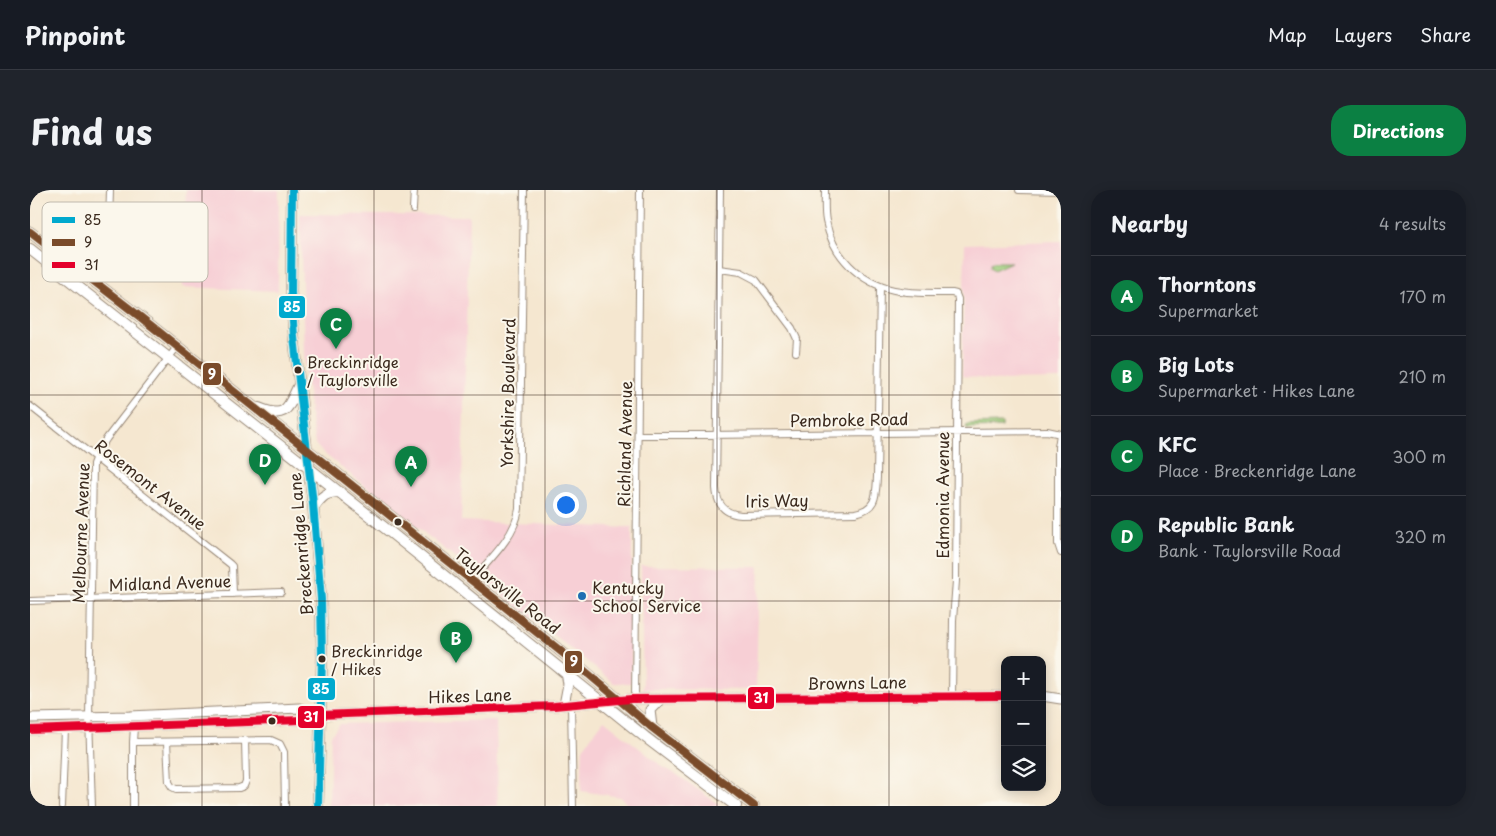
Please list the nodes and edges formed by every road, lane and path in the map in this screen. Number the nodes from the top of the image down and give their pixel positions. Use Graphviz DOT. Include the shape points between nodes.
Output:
graph roads {
  1 [pos="292,190"];
  2 [pos="414,190"];
  3 [pos="524,190"];
  4 [pos="640,190"];
  5 [pos="720,190"];
  6 [pos="825,190"];
  7 [pos="1019,190"];
  8 [pos="1061,191"];
  9 [pos="413,209"];
  10 [pos="30,232"];
  11 [pos="42,241"];
  12 [pos="30,250"];
  13 [pos="42,259"];
  14 [pos="719,270"];
  15 [pos="72,282"];
  16 [pos="95,282"];
  17 [pos="880,286"];
  18 [pos="178,347"];
  19 [pos="796,352"];
  20 [pos="169,358"];
  21 [pos="298,385"];
  22 [pos="247,403"];
  23 [pos="30,406"];
  24 [pos="956,431"];
  25 [pos="877,433"];
  26 [pos="1061,434"];
  27 [pos="638,435"];
  28 [pos="716,435"];
  29 [pos="308,451"];
  30 [pos="95,457"];
  31 [pos="309,468"];
  32 [pos="340,492"];
  33 [pos="314,507"];
  34 [pos="1061,553"];
  35 [pos="472,580"];
  36 [pos="281,592"];
  37 [pos="233,594"];
  38 [pos="91,599"];
  39 [pos="30,601"];
  40 [pos="566,672"];
  41 [pos="952,696"];
  42 [pos="1001,696"];
  43 [pos="1046,697"];
  44 [pos="635,699"];
  45 [pos="1061,699"];
  46 [pos="620,700"];
  47 [pos="660,700"];
  48 [pos="602,702"];
  49 [pos="568,705"];
  50 [pos="320,715"];
  51 [pos="89,717"];
  52 [pos="30,718"];
  53 [pos="134,727"];
  54 [pos="652,727"];
  55 [pos="90,728"];
  56 [pos="65,729"];
  57 [pos="30,730"];
  58 [pos="245,740"];
  59 [pos="133,742"];
  60 [pos="167,742"];
  61 [pos="62,806"];
  62 [pos="92,806"];
  63 [pos="133,806"];
  64 [pos="285,806"];
  65 [pos="318,806"];
  66 [pos="572,806"];
  67 [pos="736,806"];
  68 [pos="754,806"];
  1 -- 21 [label="main road, Breckenridge Lane" via="292,294"];
  2 -- 9 [label="street"];
  3 -- 35 [label="street, Yorkshire Boulevard" via="518,517"];
  4 -- 27 [label="street, Richland Avenue"];
  5 -- 14 [label="street, Iris Way"];
  6 -- 17 [label="street" via="826,220 838,252 859,274"];
  7 -- 8 [label="street"];
  10 -- 11 [label="main road, Taylorsville Road"];
  12 -- 13 [label="main road, Taylorsville Road"];
  14 -- 19 [label="street" via="741,272 756,280 792,328 797,339"];
  14 -- 28 [label="street, Iris Way"];
  15 -- 20 [label="main road, Taylorsville Road"];
  16 -- 18 [label="main road, Taylorsville Road"];
  17 -- 24 [label="street, Edmonia Avenue" via="904,292 956,294"];
  17 -- 25 [label="street, Iris Way"];
  18 -- 20 [label="street, Melbourne Avenue"];
  18 -- 22 [label="main road, Taylorsville Road"];
  20 -- 30 [label="street, Melbourne Avenue"];
  20 -- 31 [label="main road, Taylorsville Road"];
  21 -- 22 [label="main road" via="289,406 277,414"];
  21 -- 29 [label="main road, Breckenridge Lane"];
  22 -- 29 [label="main road, Taylorsville Road"];
  23 -- 30 [label="street, Rosemont Avenue"];
  24 -- 25 [label="street, Pembroke Road"];
  24 -- 26 [label="street, Pembroke Road" via="1047,430"];
  24 -- 41 [label="street, Edmonia Avenue"];
  25 -- 28 [label="street, Pembroke Road"];
  25 -- 28 [label="street, Iris Way" via="876,494 865,510 855,513 741,515 726,511 717,500"];
  26 -- 34 [label="street" via="1058,447 1058,544"];
  27 -- 28 [label="street, Pembroke Road"];
  27 -- 44 [label="street, Richland Avenue"];
  29 -- 31 [label="main road, Breckenridge Lane"];
  29 -- 35 [label="main road, Taylorsville Road"];
  30 -- 37 [label="street, Rosemont Avenue" via="230,564"];
  30 -- 38 [label="street, Melbourne Avenue" via="92,469"];
  31 -- 32 [label="main road, Taylorsville Road"];
  31 -- 33 [label="main road, Breckenridge Lane"];
  32 -- 33 [label="main road" via="321,496"];
  32 -- 40 [label="main road, Taylorsville Road"];
  33 -- 50 [label="main road, Breckenridge Lane" via="322,606"];
  35 -- 46 [label="main road, Taylorsville Road"];
  36 -- 37 [label="street, Midland Avenue"];
  37 -- 38 [label="street, Midland Avenue"];
  38 -- 39 [label="street, Midland Avenue"];
  38 -- 51 [label="street, Melbourne Avenue"];
  40 -- 48 [label="main road, Taylorsville Road"];
  40 -- 49 [label="main road"];
  41 -- 42 [label="main road, Browns Lane"];
  41 -- 47 [label="main road, Browns Lane"];
  43 -- 45 [label="main road"];
  44 -- 46 [label="main road, Browns Lane"];
  44 -- 47 [label="main road, Browns Lane"];
  46 -- 48 [label="main road, Hikes Lane"];
  46 -- 54 [label="main road, Taylorsville Road"];
  47 -- 54 [label="main road" via="650,710"];
  48 -- 49 [label="main road, Hikes Lane"];
  48 -- 67 [label="main road, Taylorsville Road"];
  49 -- 50 [label="main road, Hikes Lane"];
  49 -- 66 [label="street"];
  50 -- 51 [label="main road, Hikes Lane" via="299,708"];
  50 -- 53 [label="main road, Hikes Lane" via="301,720"];
  50 -- 65 [label="main road, Breckenridge Lane"];
  51 -- 52 [label="main road, Hikes Lane"];
  51 -- 55 [label="street, Melbourne Avenue"];
  53 -- 55 [label="main road, Hikes Lane"];
  53 -- 59 [label="street"];
  54 -- 68 [label="main road, Taylorsville Road"];
  55 -- 56 [label="main road, Hikes Lane"];
  55 -- 62 [label="street, Melbourne Avenue"];
  56 -- 57 [label="main road, Hikes Lane"];
  56 -- 61 [label="street"];
  58 -- 60 [label="street"];
  58 -- 60 [label="street" via="246,782 239,788 172,787"];
  58 -- 64 [label="street" via="276,741 283,748"];
  59 -- 60 [label="street"];
  59 -- 63 [label="street"];
}
